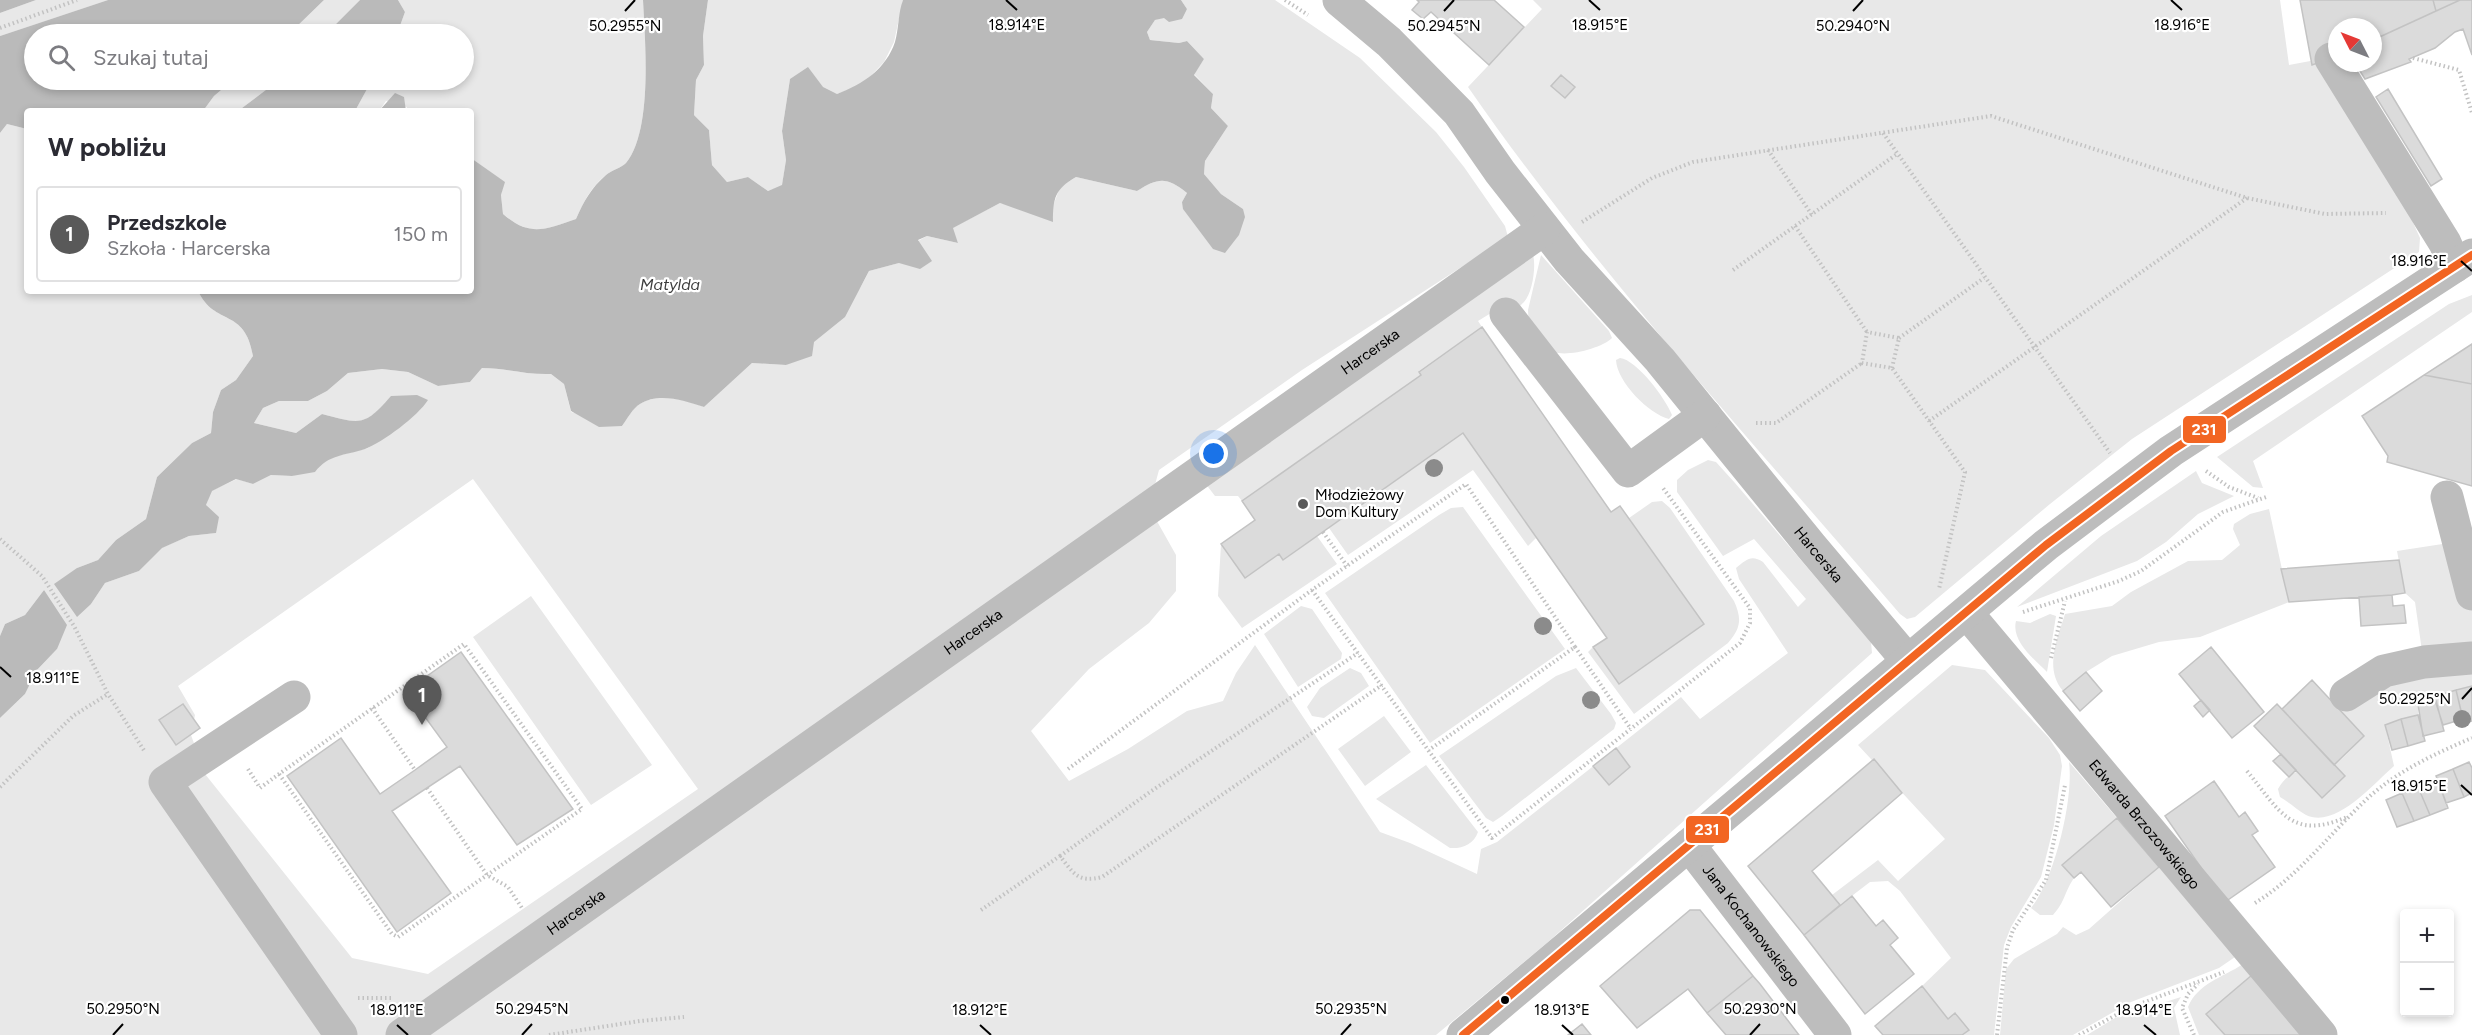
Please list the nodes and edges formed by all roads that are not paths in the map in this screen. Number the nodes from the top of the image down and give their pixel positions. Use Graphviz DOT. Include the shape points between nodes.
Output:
graph roads {
  1 [pos="1340,0"];
  2 [pos="2339,72"];
  3 [pos="1560,228"];
  4 [pos="2464,260"];
  5 [pos="1506,314"];
  6 [pos="1705,416"];
  7 [pos="2447,497"];
  8 [pos="2472,594"];
  9 [pos="1967,613"];
  10 [pos="2472,658"];
  11 [pos="1908,661"];
  12 [pos="2346,695"];
  13 [pos="294,697"];
  14 [pos="1689,845"];
  15 [pos="341,1035"];
  16 [pos="402,1035"];
  17 [pos="1463,1035"];
  18 [pos="1835,1035"];
  19 [pos="2321,1035"];
  1 -- 3 [label="street, Harcerska" via="1438,90"];
  2 -- 4 [label="street" via="2445,243"];
  3 -- 6 [label="street, Harcerska"];
  3 -- 16 [label="street, Harcerska"];
  4 -- 9 [label="street" via="2182,444 2046,545"];
  5 -- 6 [label="street" via="1628,471"];
  6 -- 11 [label="street, Harcerska"];
  7 -- 8 [label="street"];
  9 -- 11 [label="street"];
  9 -- 19 [label="street, Edwarda Brzozowskiego"];
  10 -- 12 [label="street" via="2424,662 2384,671"];
  11 -- 14 [label="street"];
  13 -- 15 [label="street" via="165,782"];
  14 -- 17 [label="street"];
  14 -- 18 [label="street, Jana Kochanowskiego"];
}
